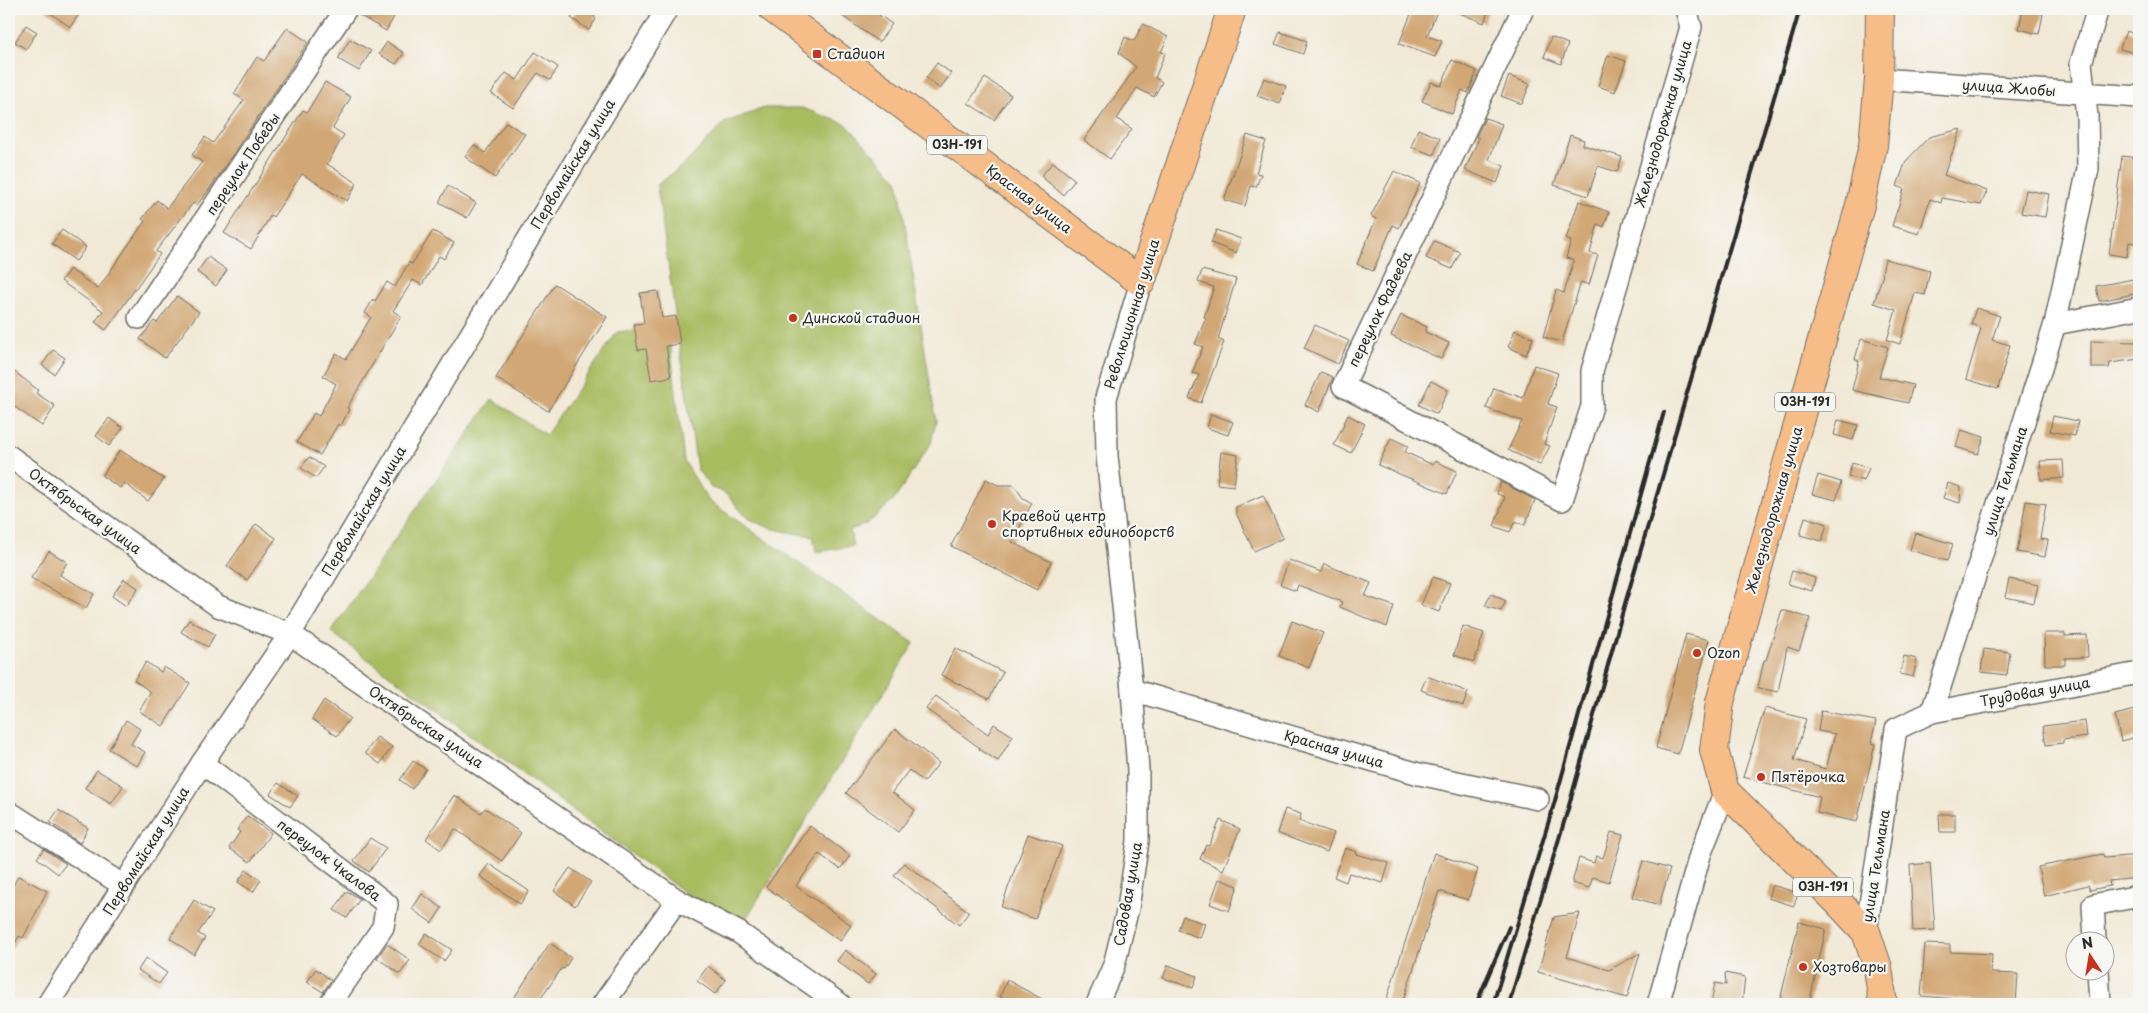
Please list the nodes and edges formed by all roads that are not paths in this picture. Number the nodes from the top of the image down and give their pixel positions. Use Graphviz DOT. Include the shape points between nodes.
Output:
graph roads {
  1 [pos="346,9"];
  2 [pos="667,9"];
  3 [pos="774,9"];
  4 [pos="1232,9"];
  5 [pos="1523,9"];
  6 [pos="1686,9"];
  7 [pos="1880,9"];
  8 [pos="2098,9"];
  9 [pos="1879,79"];
  10 [pos="2085,92"];
  11 [pos="2139,97"];
  12 [pos="1140,282"];
  13 [pos="2139,308"];
  14 [pos="139,318"];
  15 [pos="2055,324"];
  16 [pos="9,456"];
  17 [pos="1562,500"];
  18 [pos="290,634"];
  19 [pos="2139,673"];
  20 [pos="1132,690"];
  21 [pos="1932,712"];
  22 [pos="202,763"];
  23 [pos="1725,791"];
  24 [pos="1538,800"];
  25 [pos="9,812"];
  26 [pos="124,886"];
  27 [pos="2139,896"];
  28 [pos="677,900"];
  29 [pos="2094,930"];
  30 [pos="1866,932"];
  31 [pos="2099,980"];
  32 [pos="48,1004"];
  33 [pos="330,1004"];
  34 [pos="603,1004"];
  35 [pos="840,1004"];
  36 [pos="1097,1004"];
  37 [pos="1658,1004"];
  38 [pos="1883,1004"];
  39 [pos="2100,1004"];
  1 -- 14 [label="street, переулок Победы"];
  2 -- 18 [label="street, Первомайская улица"];
  3 -- 12 [label="main road, Красная улица / 03Н-191"];
  4 -- 12 [label="main road, Революционная улица"];
  5 -- 17 [label="street, переулок Фадеева" via="1343,386"];
  6 -- 17 [label="street, Железнодорожная улица" via="1691,27 1592,371 1592,406"];
  7 -- 9 [label="main road, Железнодорожная улица / 03Н-191"];
  8 -- 10 [label="street, улица Тельмана" via="2081,63"];
  9 -- 10 [label="street, улица Жлобы"];
  9 -- 23 [label="main road, Железнодорожная улица / 03Н-191" via="1873,145 1860,205 1720,702 1714,750"];
  10 -- 11 [label="street, улица Жлобы"];
  10 -- 15 [label="street, улица Тельмана" via="2088,169"];
  12 -- 20 [label="street, Революционная улица" via="1106,398 1107,456"];
  13 -- 15 [label="street"];
  15 -- 21 [label="street, улица Тельмана"];
  16 -- 18 [label="street, Октябрьская улица" via="218,606"];
  18 -- 22 [label="street, Первомайская улица"];
  18 -- 28 [label="street, Октябрьская улица"];
  19 -- 21 [label="street, Трудовая улица"];
  20 -- 24 [label="street, Красная улица" via="1419,774"];
  20 -- 36 [label="street, Садовая улица" via="1138,770 1138,841 1128,908 1114,965"];
  21 -- 30 [label="street, улица Тельмана" via="1896,729"];
  22 -- 26 [label="street, Первомайская улица"];
  22 -- 33 [label="street, переулок Чкалова" via="387,904 383,928"];
  23 -- 30 [label="main road, улица Тельмана / 03Н-191"];
  23 -- 37 [label="street" via="1700,855"];
  25 -- 26 [label="street"];
  26 -- 32 [label="street, Первомайская улица"];
  27 -- 29 [label="street" via="2093,904"];
  28 -- 34 [label="street"];
  28 -- 35 [label="street, Октябрьская улица" via="738,932"];
  30 -- 38 [label="main road, улица Тельмана / 03Н-191" via="1878,968"];
  31 -- 39 [label="street"];
}
